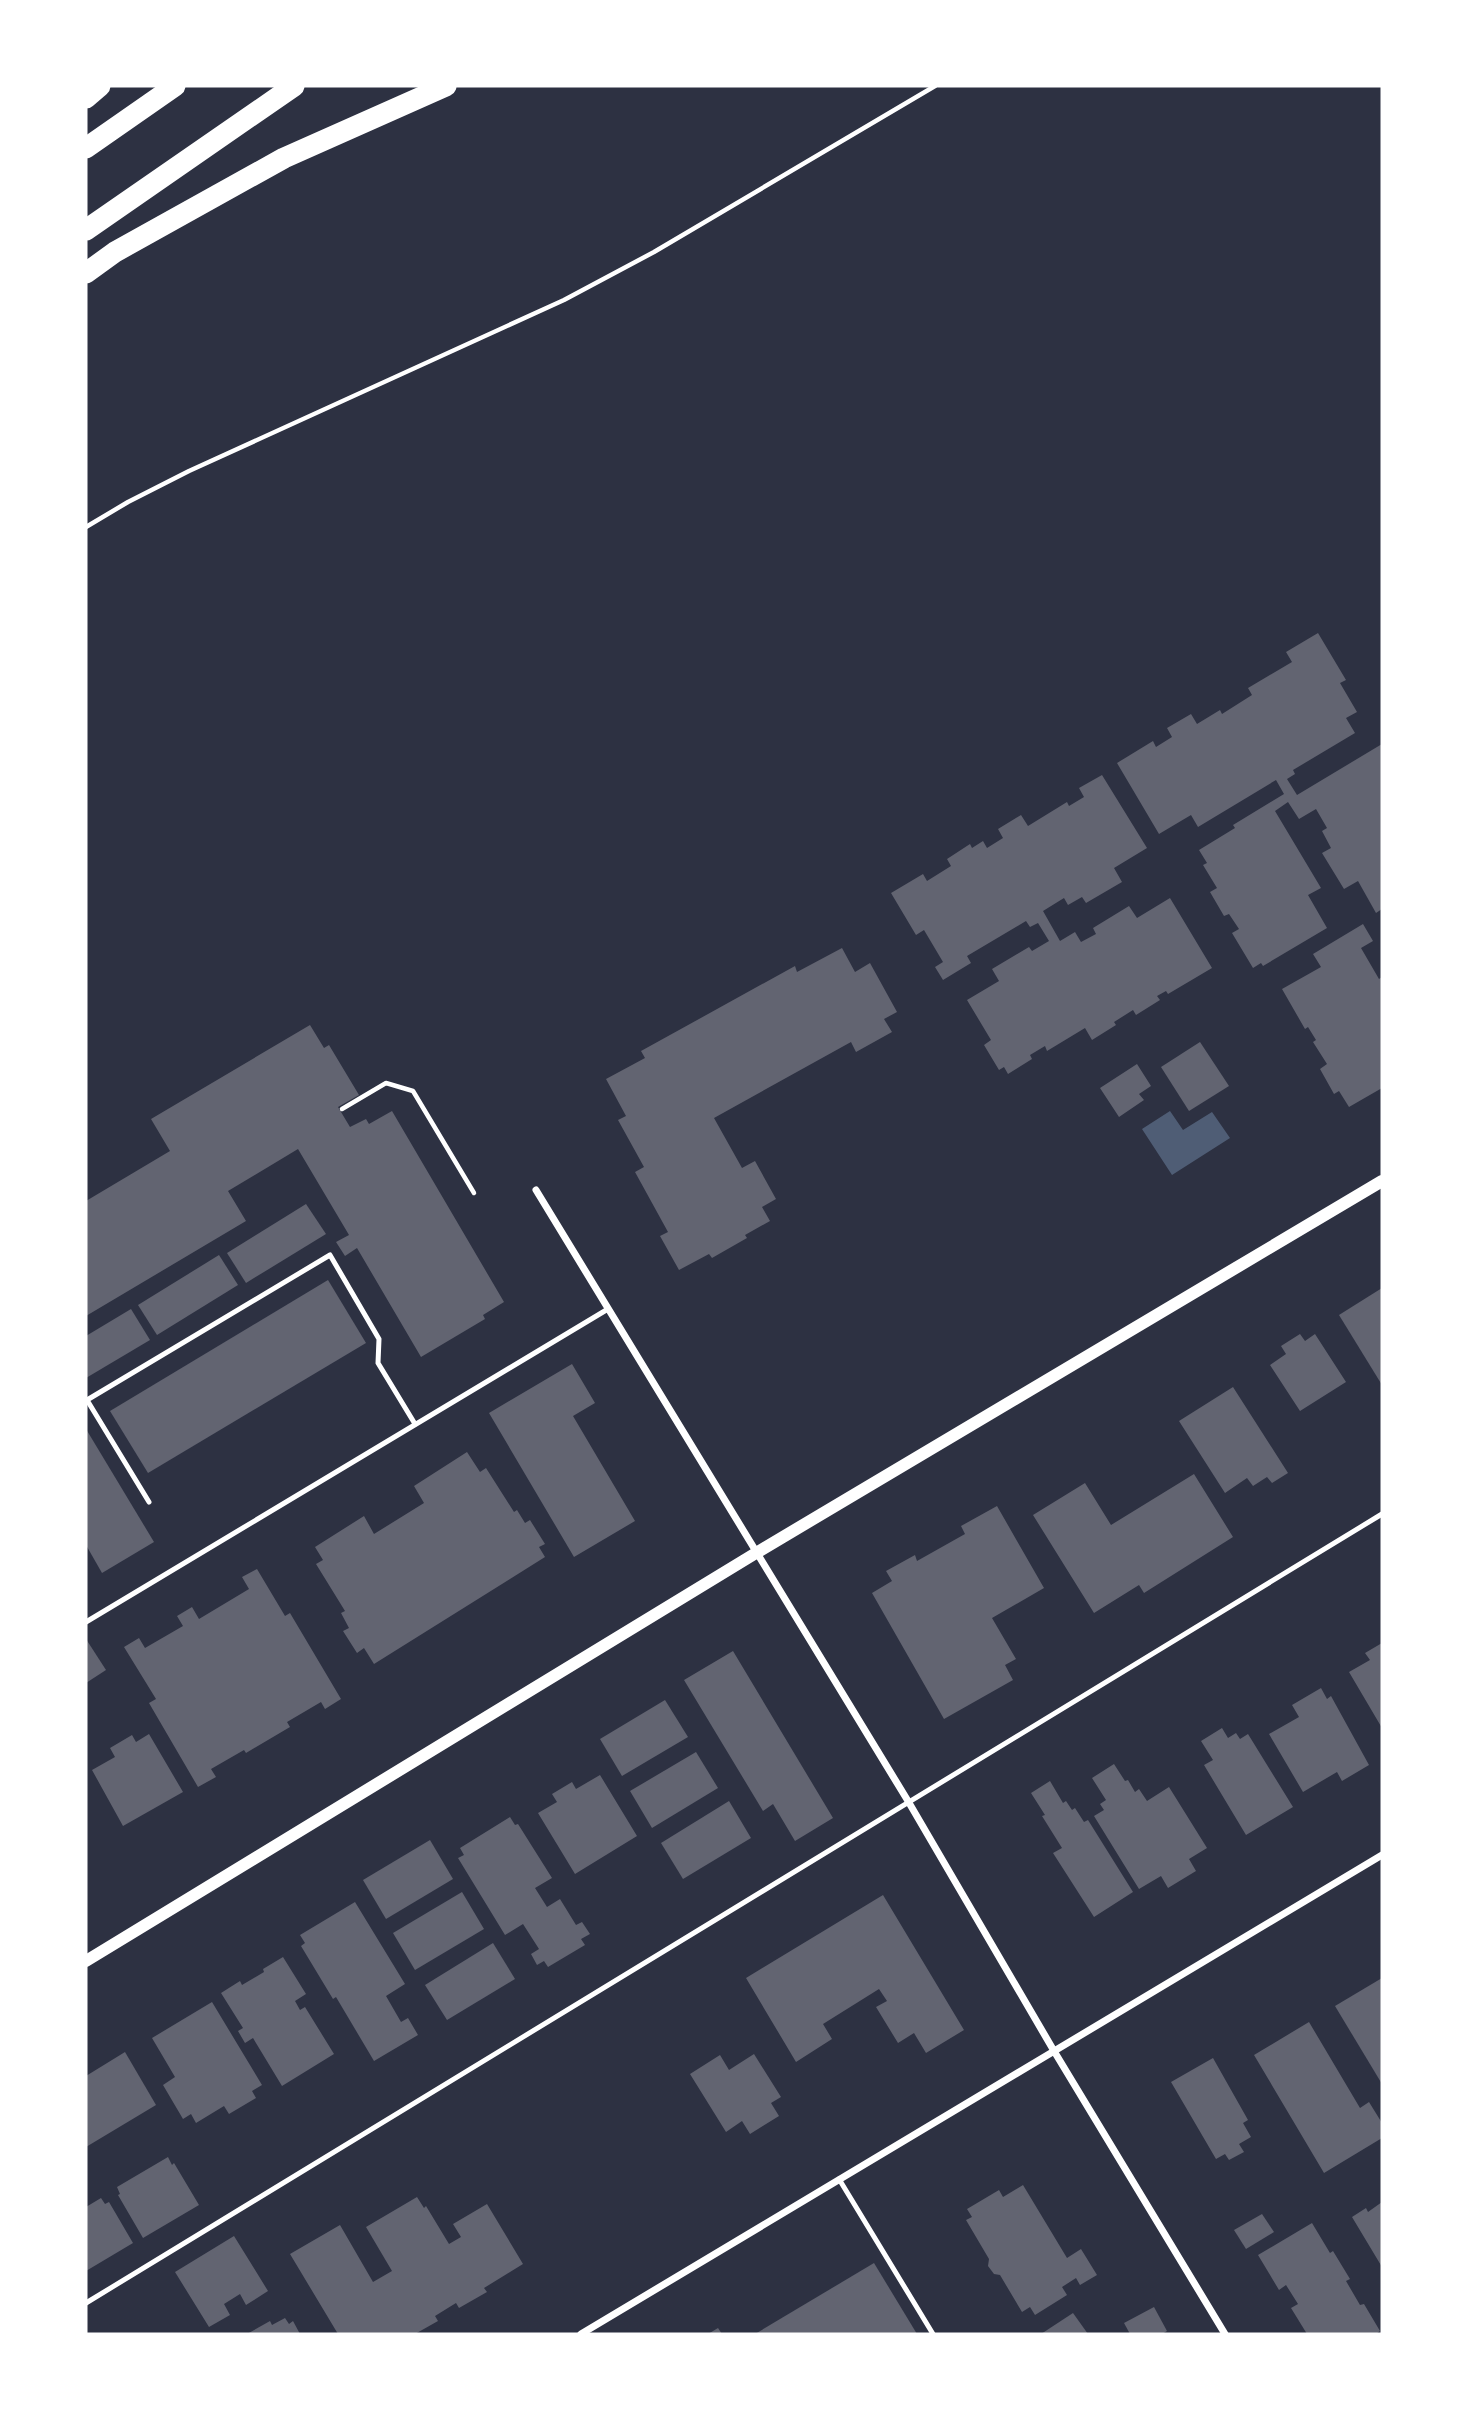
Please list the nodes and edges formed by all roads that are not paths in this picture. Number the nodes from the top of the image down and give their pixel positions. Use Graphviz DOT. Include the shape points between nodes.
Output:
graph roads {
  1 [pos="100,86"];
  2 [pos="175,86"];
  3 [pos="294,86"];
  4 [pos="446,86"];
  5 [pos="86,98"];
  6 [pos="86,148"];
  7 [pos="86,230"];
  8 [pos="86,273"];
  9 [pos="1382,1181"];
  10 [pos="536,1189"];
  11 [pos="608,1309"];
  12 [pos="415,1424"];
  13 [pos="149,1502"];
  14 [pos="1382,1514"];
  15 [pos="756,1553"];
  16 [pos="86,1622"];
  17 [pos="908,1801"];
  18 [pos="1382,1854"];
  19 [pos="86,1961"];
  20 [pos="1054,2051"];
  21 [pos="839,2179"];
  22 [pos="86,2303"];
  23 [pos="582,2334"];
  24 [pos="933,2334"];
  25 [pos="1225,2334"];
  1 -- 5 [label="highway"];
  2 -- 6 [label="highway"];
  3 -- 7 [label="highway"];
  4 -- 8 [label="highway" via="284,158 115,252"];
  9 -- 15 [label="street"];
  10 -- 11 [label="street"];
  11 -- 12 [label="lane"];
  11 -- 15 [label="street"];
  12 -- 13 [label="lane" via="378,1363 379,1339 330,1255 87,1400"];
  12 -- 16 [label="lane"];
  14 -- 17 [label="lane"];
  15 -- 17 [label="street"];
  15 -- 19 [label="street"];
  17 -- 20 [label="street"];
  17 -- 22 [label="lane"];
  18 -- 20 [label="street"];
  20 -- 21 [label="street"];
  20 -- 25 [label="street"];
  21 -- 23 [label="street"];
  21 -- 24 [label="lane"];
}
